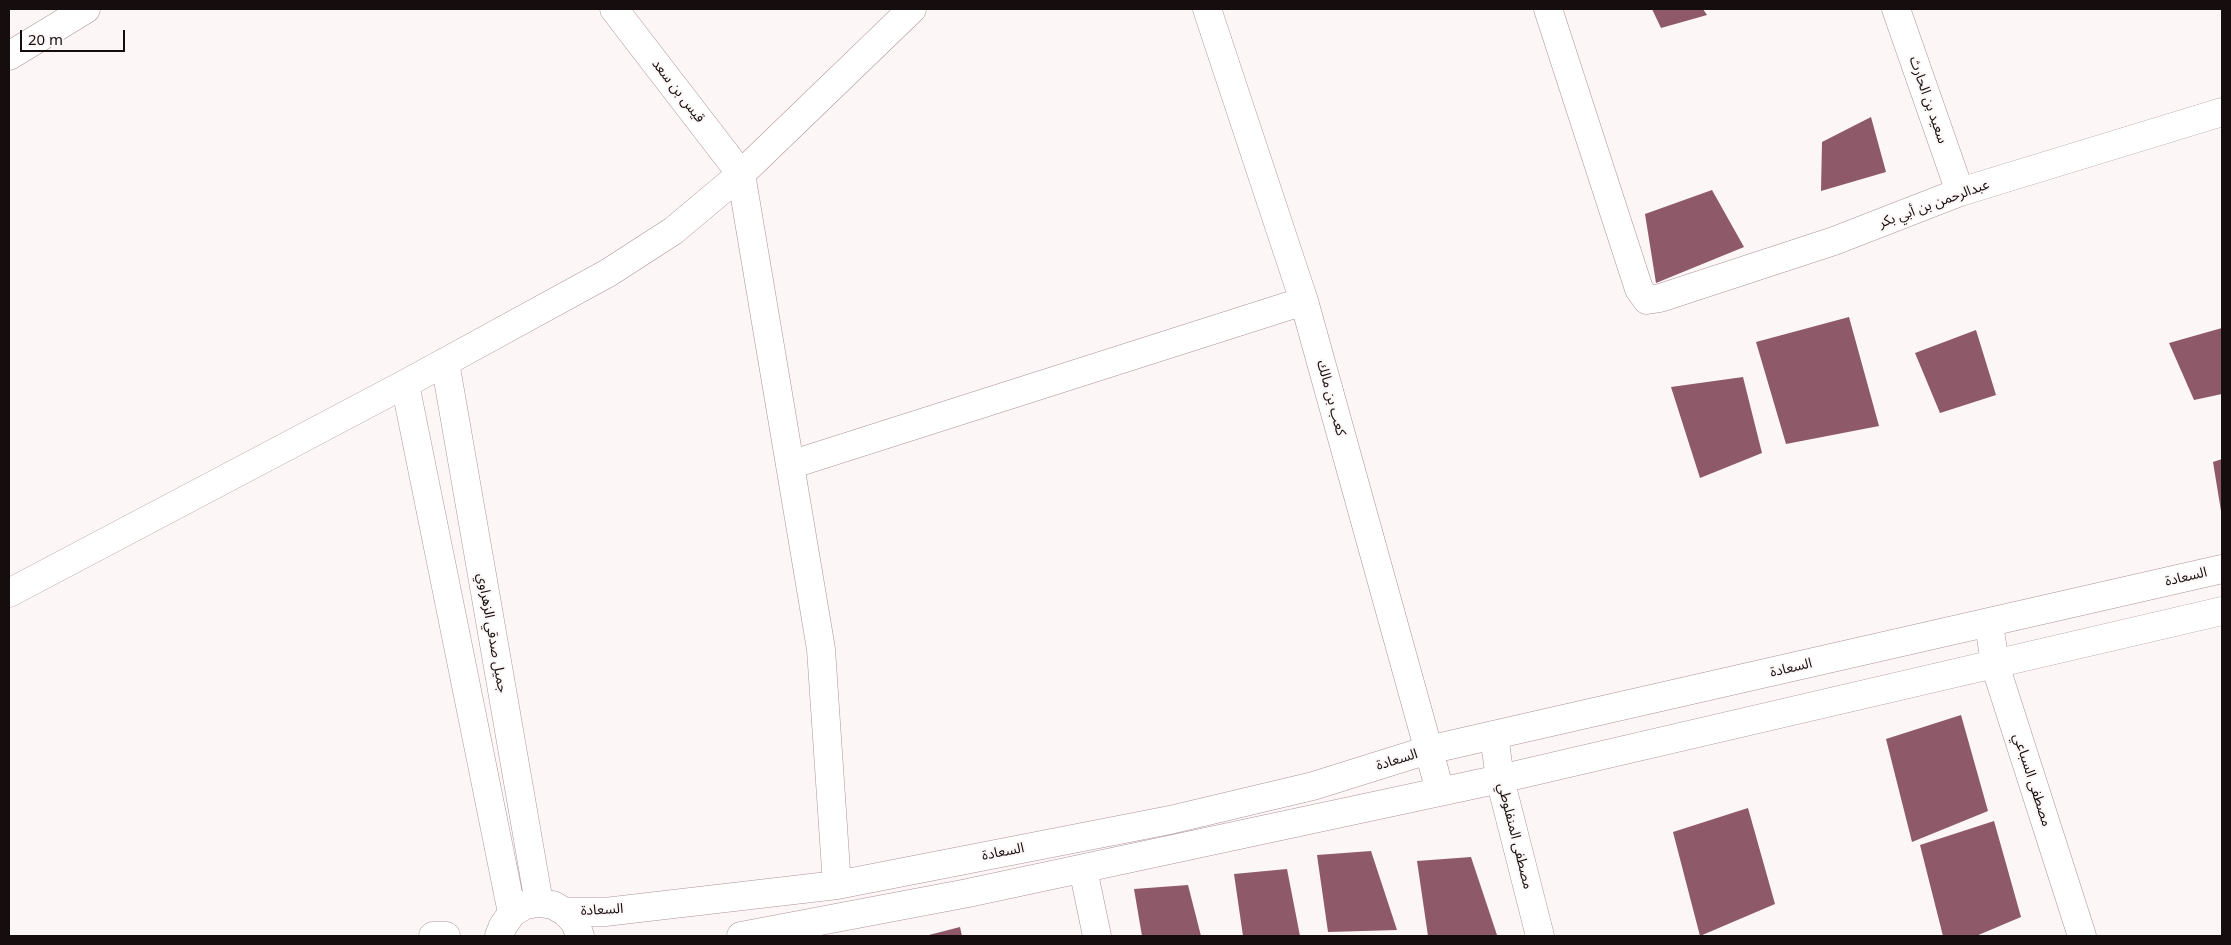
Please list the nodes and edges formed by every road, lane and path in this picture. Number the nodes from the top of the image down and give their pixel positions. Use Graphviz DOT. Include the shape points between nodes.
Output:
graph roads {
  1 [pos="86,9"];
  2 [pos="614,9"];
  3 [pos="912,9"];
  4 [pos="1207,9"];
  5 [pos="1548,9"];
  6 [pos="1896,9"];
  7 [pos="9,56"];
  8 [pos="2222,112"];
  9 [pos="741,174"];
  10 [pos="1960,192"];
  11 [pos="1304,300"];
  12 [pos="445,362"];
  13 [pos="405,384"];
  14 [pos="790,465"];
  15 [pos="2222,569"];
  16 [pos="9,593"];
  17 [pos="2222,611"];
  18 [pos="1989,623"];
  19 [pos="1995,665"];
  20 [pos="1494,735"];
  21 [pos="1428,750"];
  22 [pos="1500,779"];
  23 [pos="1440,791"];
  24 [pos="1082,869"];
  25 [pos="837,885"];
  26 [pos="539,903"];
  27 [pos="565,912"];
  28 [pos="506,925"];
  29 [pos="433,936"];
  30 [pos="446,936"];
  31 [pos="580,936"];
  32 [pos="741,936"];
  33 [pos="1096,936"];
  34 [pos="1540,936"];
  35 [pos="2082,936"];
  1 -- 7 [label="street"];
  2 -- 9 [label="street, قيس بن سعد"];
  3 -- 9 [label="street"];
  4 -- 11 [label="street, كعب بن مالك"];
  5 -- 10 [label="street, عبدالرحمن بن أبي بكر" via="1639,289 1647,300 1834,241"];
  6 -- 10 [label="street, سعيد بن الحارث"];
  8 -- 10 [label="street, عبدالرحمن بن أبي بكر"];
  9 -- 12 [label="street" via="673,231 608,273"];
  9 -- 14 [label="street"];
  11 -- 14 [label="street"];
  11 -- 21 [label="street, كعب بن مالك"];
  12 -- 13 [label="street"];
  12 -- 26 [label="street, جميل صدقي الزهراوي"];
  13 -- 16 [label="street"];
  13 -- 28 [label="street"];
  14 -- 25 [label="street" via="821,649"];
  15 -- 18 [label="street, السعادة"];
  17 -- 19 [label="street"];
  18 -- 19 [label="street, مصطفى السباعي"];
  18 -- 20 [label="street, السعادة"];
  19 -- 22 [label="street"];
  19 -- 35 [label="street, مصطفى السباعي"];
  20 -- 21 [label="street, السعادة"];
  20 -- 22 [label="street, مصطفى المنفلوطي"];
  21 -- 23 [label="street, كعب بن مالك"];
  21 -- 25 [label="street, السعادة" via="1313,786 1170,820"];
  22 -- 23 [label="street"];
  22 -- 34 [label="street, مصطفى المنفلوطي"];
  23 -- 24 [label="street"];
  24 -- 32 [label="street"];
  24 -- 33 [label="street"];
  25 -- 27 [label="street, السعادة" via="605,912"];
  26 -- 27 [label="street" via="553,905"];
  26 -- 28 [label="street" via="525,905"];
  27 -- 31 [label="street" via="575,922"];
  29 -- 30 [label="street"];
}
